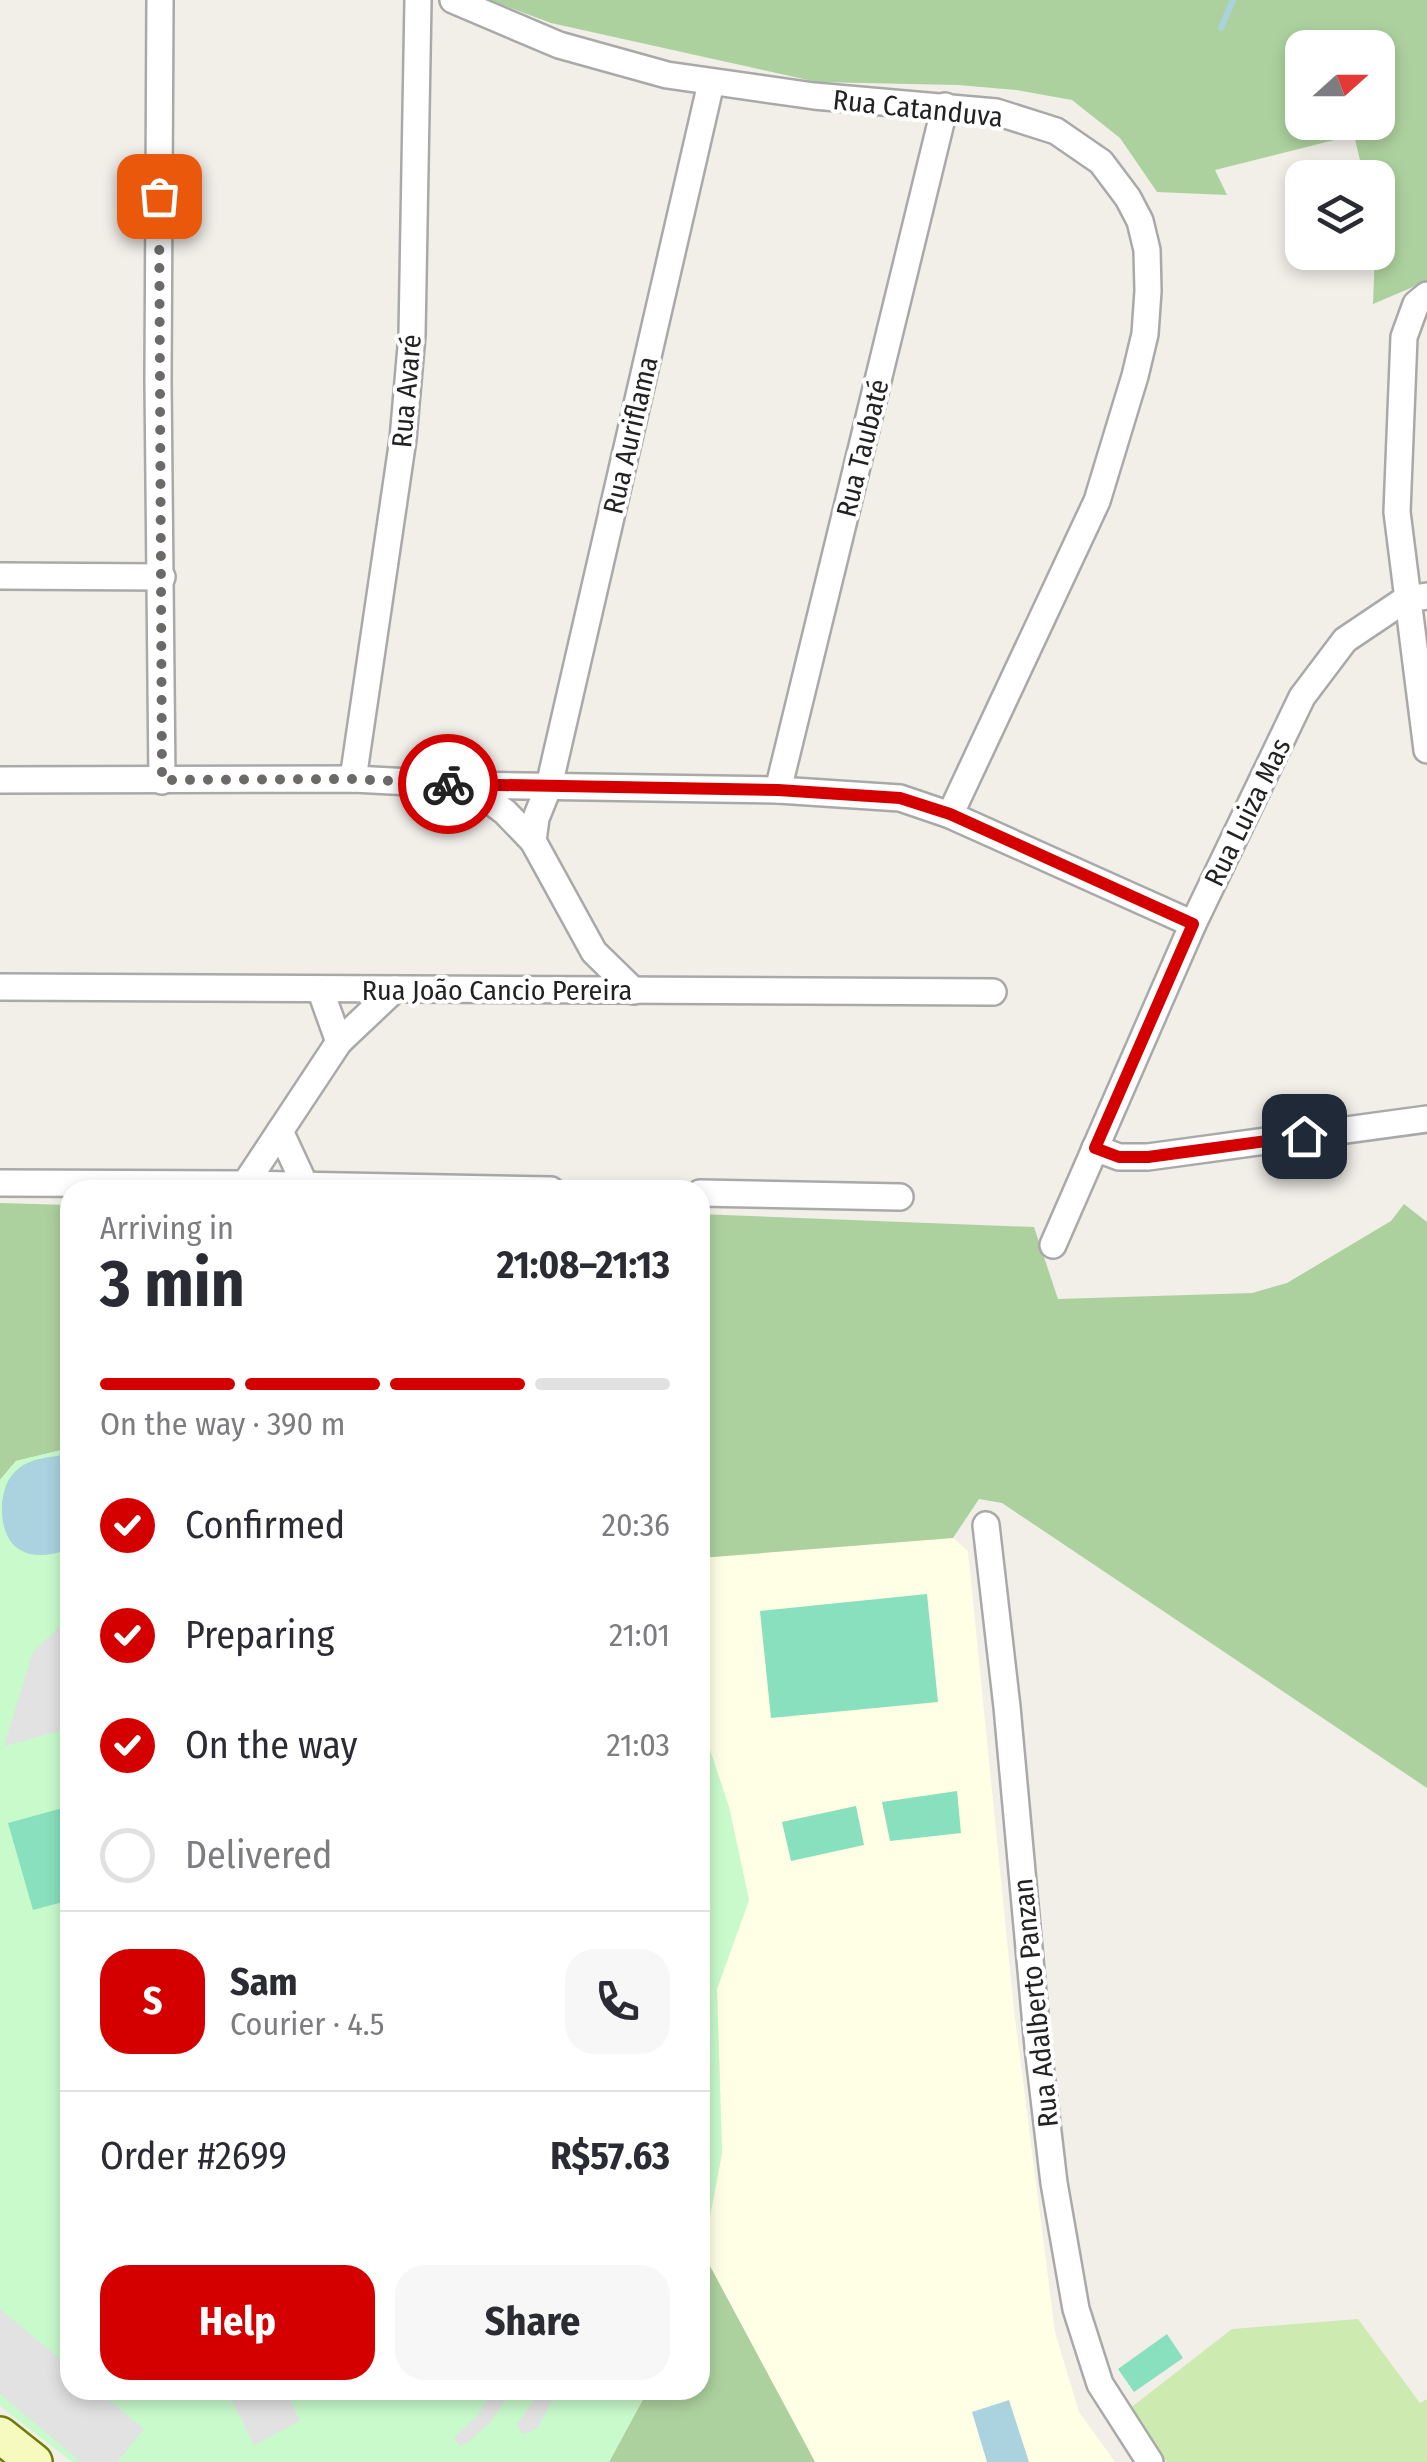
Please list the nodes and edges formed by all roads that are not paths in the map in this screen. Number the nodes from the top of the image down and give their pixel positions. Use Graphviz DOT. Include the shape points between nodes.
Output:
graph roads {
  1 [pos="160,0"];
  2 [pos="418,0"];
  3 [pos="452,0"];
  4 [pos="712,83"];
  5 [pos="945,106"];
  6 [pos="1422,299"];
  7 [pos="0,576"];
  8 [pos="162,577"];
  9 [pos="1417,598"];
  10 [pos="1427,750"];
  11 [pos="353,779"];
  12 [pos="0,780"];
  13 [pos="162,780"];
  14 [pos="468,785"];
  15 [pos="549,786"];
  16 [pos="778,790"];
  17 [pos="950,814"];
  18 [pos="533,842"];
  19 [pos="1193,924"];
  20 [pos="594,952"];
  21 [pos="0,987"];
  22 [pos="320,989"];
  23 [pos="395,989"];
  24 [pos="581,990"];
  25 [pos="634,990"];
  26 [pos="993,992"];
  27 [pos="338,1042"];
  28 [pos="1427,1118"];
  29 [pos="280,1131"];
  30 [pos="1095,1148"];
  31 [pos="248,1180"];
  32 [pos="303,1180"];
  33 [pos="0,1183"];
  34 [pos="60,1183"];
  35 [pos="710,1193"];
  36 [pos="900,1197"];
  37 [pos="1054,1245"];
  38 [pos="986,1525"];
  39 [pos="0,2435"];
  40 [pos="34,2462"];
  41 [pos="1150,2462"];
  1 -- 8 [label="street"];
  2 -- 11 [label="street, Rua Avaré" via="404,439"];
  3 -- 4 [label="street, Rua Catanduva" via="559,45"];
  4 -- 5 [label="street, Rua Catanduva"];
  4 -- 15 [label="street, Rua Auriflama"];
  5 -- 16 [label="street, Rua Taubaté"];
  5 -- 17 [label="street, Rua Catanduva" via="996,112 1056,131 1102,162 1140,221 1148,291 1145,334 1098,502"];
  6 -- 9 [label="street" via="1404,336 1397,512"];
  7 -- 8 [label="street"];
  8 -- 13 [label="street"];
  9 -- 10 [label="street"];
  9 -- 19 [label="street, Rua Luiza Mas" via="1345,640 1302,697"];
  11 -- 13 [label="street"];
  11 -- 14 [label="street"];
  12 -- 13 [label="street"];
  14 -- 15 [label="street"];
  14 -- 18 [label="street"];
  15 -- 16 [label="street"];
  15 -- 18 [label="street, Rua Auriflama"];
  16 -- 17 [label="street" via="900,798"];
  17 -- 19 [label="street"];
  18 -- 20 [label="street"];
  19 -- 30 [label="street, Rua Luiza Mas"];
  20 -- 24 [label="street"];
  20 -- 25 [label="street"];
  21 -- 22 [label="street, Rua João Cancio Pereira"];
  22 -- 23 [label="street, Rua João Cancio Pereira"];
  22 -- 27 [label="street"];
  23 -- 24 [label="street, Rua João Cancio Pereira"];
  23 -- 27 [label="street"];
  24 -- 25 [label="street, Rua João Cancio Pereira"];
  25 -- 26 [label="street, Rua João Cancio Pereira"];
  27 -- 29 [label="street"];
  28 -- 30 [label="street" via="1148,1157"];
  29 -- 31 [label="street"];
  29 -- 32 [label="street"];
  30 -- 37 [label="street, Rua Luiza Mas"];
  33 -- 34 [label="street"];
  35 -- 36 [label="street"];
  38 -- 41 [label="street, Rua Adalberto Panzan" via="1038,2047 1072,2291 1100,2384"];
  39 -- 40 [label="main road"];
}
